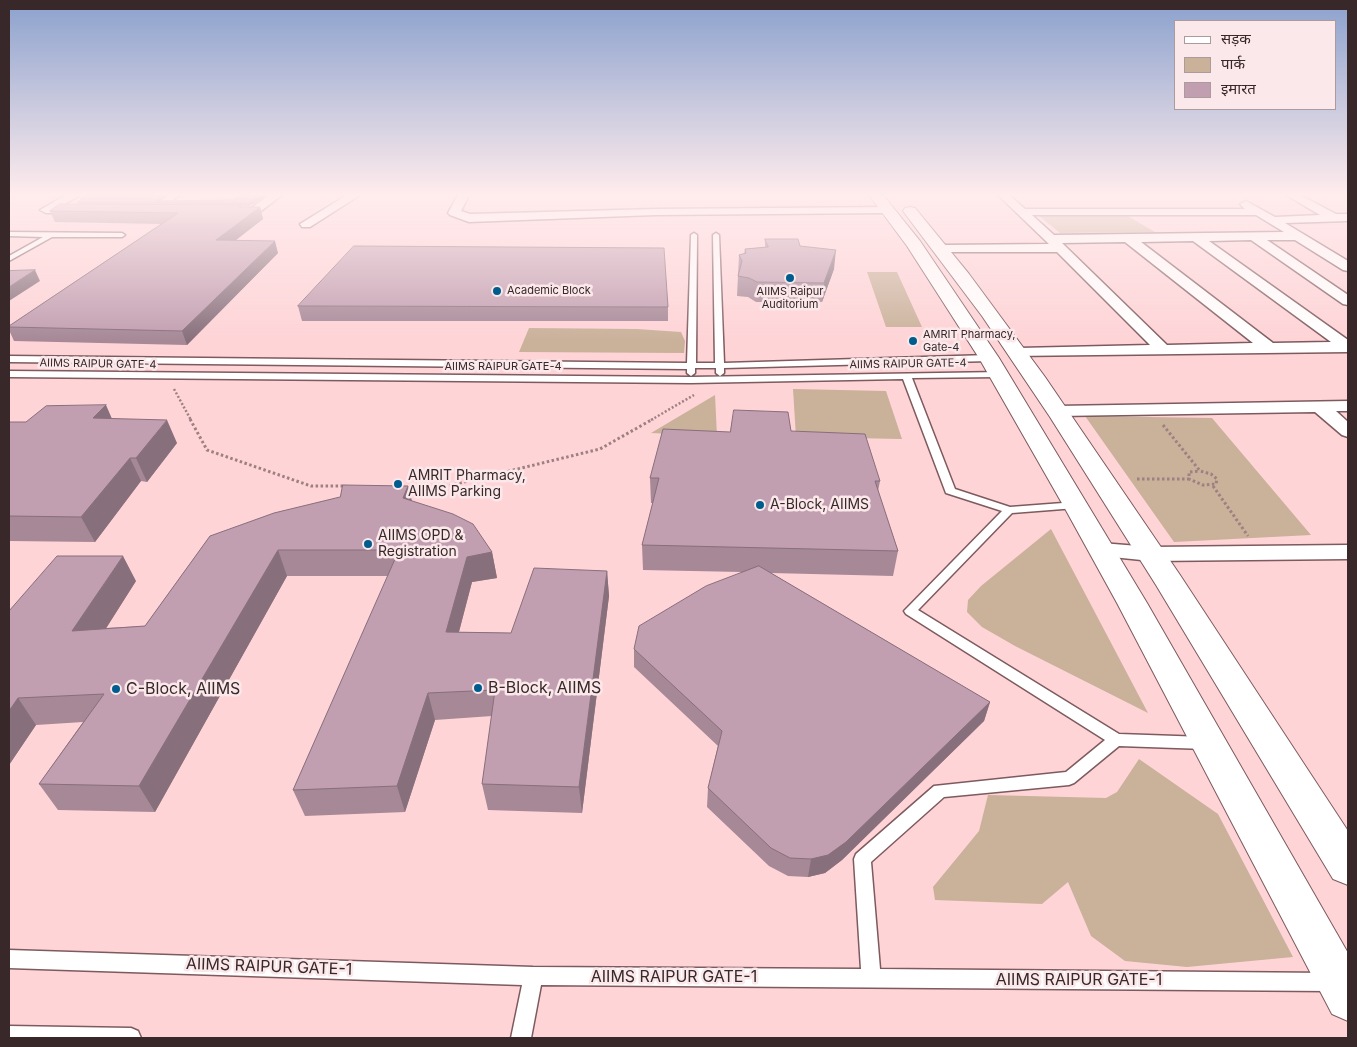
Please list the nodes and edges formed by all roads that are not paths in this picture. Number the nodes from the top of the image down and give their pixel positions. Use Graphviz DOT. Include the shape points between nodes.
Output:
graph roads {
  1 [pos="36,244"];
  2 [pos="694,244"];
  3 [pos="716,244"];
  4 [pos="914,244"];
  5 [pos="936,244"];
  6 [pos="1039,244"];
  7 [pos="1056,244"];
  8 [pos="1135,244"];
  9 [pos="1200,244"];
  10 [pos="1265,244"];
  11 [pos="1311,244"];
  12 [pos="942,249"];
  13 [pos="1348,251"];
  14 [pos="1324,252"];
  15 [pos="9,259"];
  16 [pos="1348,267"];
  17 [pos="1348,300"];
  18 [pos="1347,346"];
  19 [pos="1268,348"];
  20 [pos="1162,350"];
  21 [pos="9,359"];
  22 [pos="1002,362"];
  23 [pos="691,366"];
  24 [pos="720,366"];
  25 [pos="9,374"];
  26 [pos="906,375"];
  27 [pos="721,379"];
  28 [pos="691,380"];
  29 [pos="1319,406"];
  30 [pos="1348,406"];
  31 [pos="1058,411"];
  32 [pos="1348,432"];
  33 [pos="1076,505"];
  34 [pos="1009,510"];
  35 [pos="1101,550"];
  36 [pos="1151,554"];
  37 [pos="1345,556"];
  38 [pos="1116,740"];
  39 [pos="1208,743"];
  40 [pos="1348,866"];
  41 [pos="9,959"];
  42 [pos="533,976"];
  43 [pos="872,978"];
  44 [pos="1344,990"];
  45 [pos="9,1036"];
  46 [pos="131,1038"];
  47 [pos="521,1038"];
  1 -- 15 [label="lane"];
  2 -- 23 [label="lane"];
  3 -- 24 [label="lane"];
  4 -- 22 [label="main road"];
  5 -- 12 [label="main road"];
  6 -- 12 [label="street"];
  7 -- 20 [label="street"];
  8 -- 19 [label="street"];
  9 -- 18 [label="street"];
  10 -- 17 [label="street"];
  11 -- 14 [label="street"];
  12 -- 22 [label="main road"];
  13 -- 14 [label="street"];
  14 -- 16 [label="street"];
  18 -- 19 [label="street"];
  19 -- 20 [label="street"];
  20 -- 22 [label="street"];
  21 -- 23 [label="lane, AIIMS RAIPUR GATE-4"];
  22 -- 24 [label="lane, AIIMS RAIPUR GATE-4"];
  22 -- 26 [label="lane, AIIMS RAIPUR GATE-4"];
  22 -- 31 [label="main road"];
  22 -- 33 [label="main road"];
  23 -- 24 [label="lane, AIIMS RAIPUR GATE-4"];
  23 -- 28 [label="lane"];
  24 -- 27 [label="lane"];
  25 -- 28 [label="lane, AIIMS RAIPUR GATE-4"];
  26 -- 27 [label="lane, AIIMS RAIPUR GATE-4"];
  26 -- 34 [label="lane" via="950,491"];
  27 -- 28 [label="lane, AIIMS RAIPUR GATE-4"];
  29 -- 30 [label="street"];
  29 -- 31 [label="street"];
  29 -- 32 [label="street"];
  31 -- 36 [label="main road"];
  33 -- 34 [label="lane"];
  33 -- 35 [label="main road"];
  34 -- 38 [label="lane" via="910,611"];
  35 -- 36 [label="street"];
  35 -- 39 [label="main road"];
  36 -- 37 [label="street" via="1259,552"];
  36 -- 40 [label="main road"];
  38 -- 39 [label="lane"];
  38 -- 43 [label="lane" via="1069,778 940,791 862,859"];
  39 -- 44 [label="main road"];
  41 -- 42 [label="lane, AIIMS RAIPUR GATE-1"];
  42 -- 43 [label="lane, AIIMS RAIPUR GATE-1"];
  42 -- 47 [label="lane"];
  43 -- 44 [label="lane, AIIMS RAIPUR GATE-1"];
  45 -- 46 [label="lane"];
}
